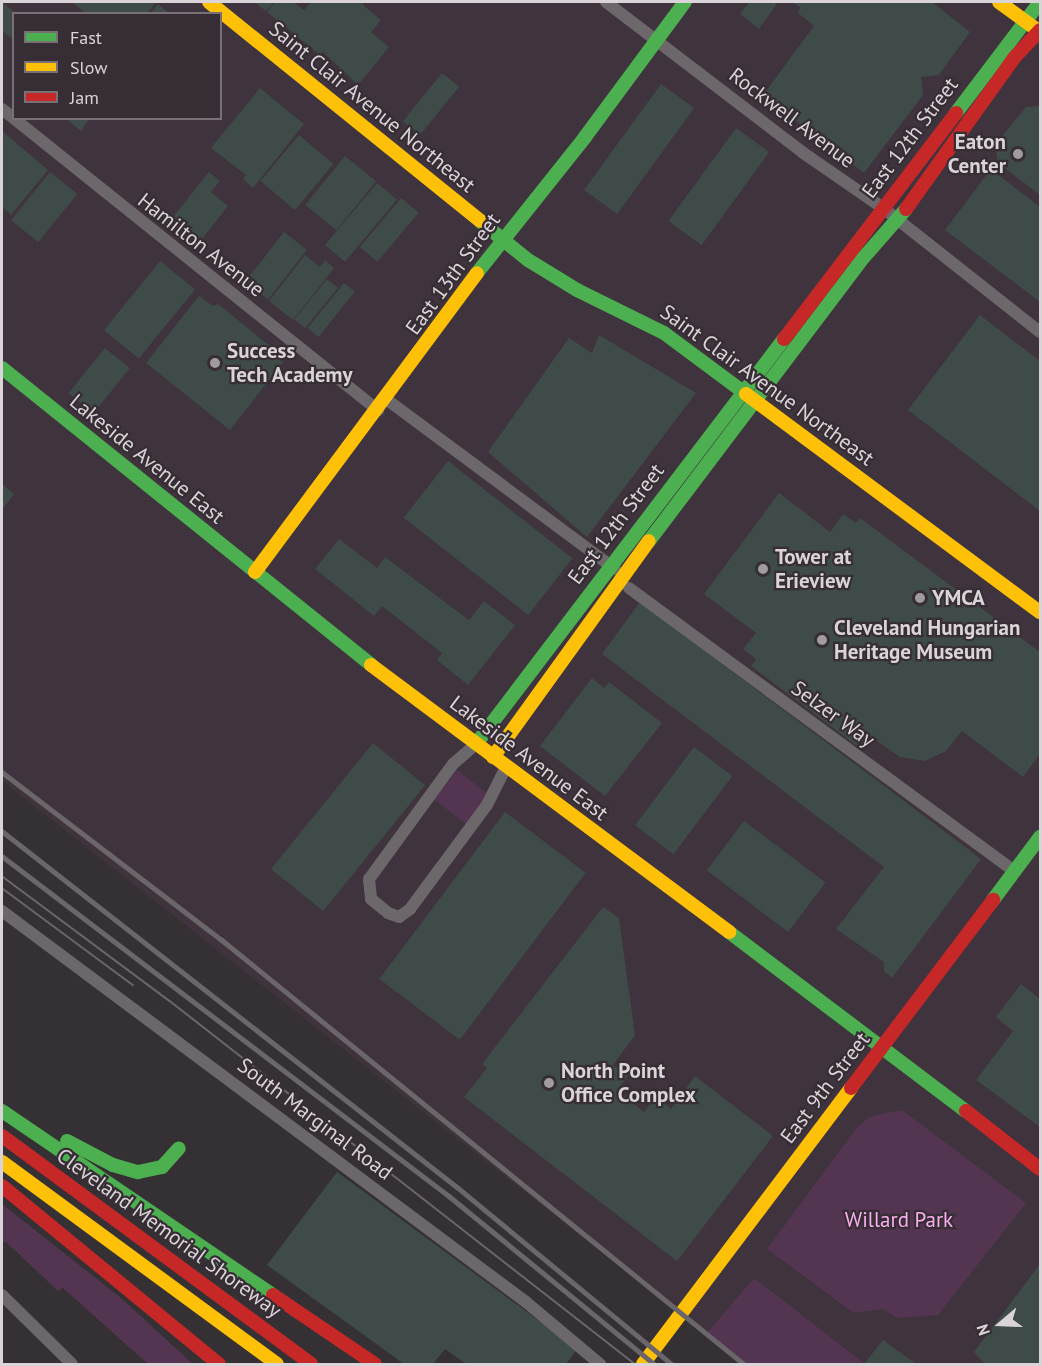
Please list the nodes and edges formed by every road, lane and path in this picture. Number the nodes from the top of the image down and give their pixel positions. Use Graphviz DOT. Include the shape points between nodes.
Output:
graph roads {
  1 [pos="209,2"];
  2 [pos="606,2"];
  3 [pos="685,2"];
  4 [pos="999,2"];
  5 [pos="1041,2"];
  6 [pos="221,12"];
  7 [pos="222,13"];
  8 [pos="1024,20"];
  9 [pos="1040,31"];
  10 [pos="657,38"];
  11 [pos="16,120"];
  12 [pos="883,208"];
  13 [pos="898,220"];
  14 [pos="501,240"];
  15 [pos="1041,332"];
  16 [pos="2,368"];
  17 [pos="743,391"];
  18 [pos="757,401"];
  19 [pos="382,404"];
  20 [pos="610,566"];
  21 [pos="255,572"];
  22 [pos="626,582"];
  23 [pos="1041,612"];
  24 [pos="476,744"];
  25 [pos="493,757"];
  26 [pos="506,767"];
  27 [pos="1041,837"];
  28 [pos="1015,872"];
  29 [pos="2,911"];
  30 [pos="883,1046"];
  31 [pos="2,1110"];
  32 [pos="2,1136"];
  33 [pos="179,1148"];
  34 [pos="2,1162"];
  35 [pos="1041,1169"];
  36 [pos="2,1186"];
  37 [pos="2,1295"];
  38 [pos="72,1365"];
  39 [pos="219,1365"];
  40 [pos="277,1365"];
  41 [pos="311,1365"];
  42 [pos="375,1365"];
  43 [pos="600,1365"];
  44 [pos="643,1365"];
  1 -- 6 [label="main road, Saint Clair Avenue Northeast"];
  2 -- 10 [label="street, Rockwell Avenue"];
  3 -- 10 [label="main road, East 13th Street"];
  4 -- 8 [label="main road"];
  5 -- 8 [label="main road, East 12th Street"];
  7 -- 14 [label="main road, Saint Clair Avenue Northeast"];
  8 -- 9 [label="main road"];
  8 -- 12 [label="main road, East 12th Street"];
  9 -- 13 [label="main road, East 12th Street" via="1014,58"];
  10 -- 12 [label="street, Rockwell Avenue" via="735,101"];
  10 -- 14 [label="main road, East 13th Street" via="585,137"];
  11 -- 19 [label="street, Hamilton Avenue"];
  12 -- 13 [label="street, Rockwell Avenue"];
  12 -- 17 [label="main road, East 12th Street" via="768,364"];
  13 -- 15 [label="street, Rockwell Avenue"];
  13 -- 18 [label="main road, East 12th Street" via="864,257"];
  14 -- 17 [label="main road, Saint Clair Avenue Northeast" via="551,276 664,333"];
  14 -- 19 [label="main road, East 13th Street"];
  16 -- 21 [label="main road, Lakeside Avenue East"];
  17 -- 18 [label="main road, Saint Clair Avenue Northeast"];
  17 -- 20 [label="main road, East 12th Street"];
  18 -- 22 [label="main road, East 12th Street"];
  18 -- 23 [label="main road, Saint Clair Avenue Northeast"];
  19 -- 20 [label="street, Hamilton Avenue"];
  19 -- 21 [label="main road, East 13th Street"];
  20 -- 22 [label="street, Hamilton Avenue"];
  20 -- 24 [label="main road, East 12th Street"];
  21 -- 24 [label="main road, Lakeside Avenue East"];
  22 -- 25 [label="main road, East 12th Street"];
  22 -- 28 [label="street, Selzer Way"];
  24 -- 25 [label="main road, Lakeside Avenue East"];
  24 -- 26 [label="street, East 12th Street" via="453,764 369,879 370,899 388,914 399,917 412,907 487,805"];
  25 -- 26 [label="main road, Lakeside Avenue East"];
  26 -- 30 [label="main road, Lakeside Avenue East"];
  27 -- 28 [label="main road, East 9th Street"];
  28 -- 30 [label="main road, East 9th Street"];
  29 -- 43 [label="street, South Marginal Road" via="558,1326"];
  30 -- 35 [label="main road, Lakeside Avenue East"];
  30 -- 44 [label="main road, East 9th Street"];
  31 -- 33 [label="main road" via="131,1171 162,1167"];
  31 -- 42 [label="main road"];
  32 -- 41 [label="main road, Cleveland Memorial Shoreway"];
  34 -- 40 [label="main road, Cleveland Memorial Shoreway"];
  36 -- 39 [label="main road" via="110,1271"];
  37 -- 38 [label="street"];
}
